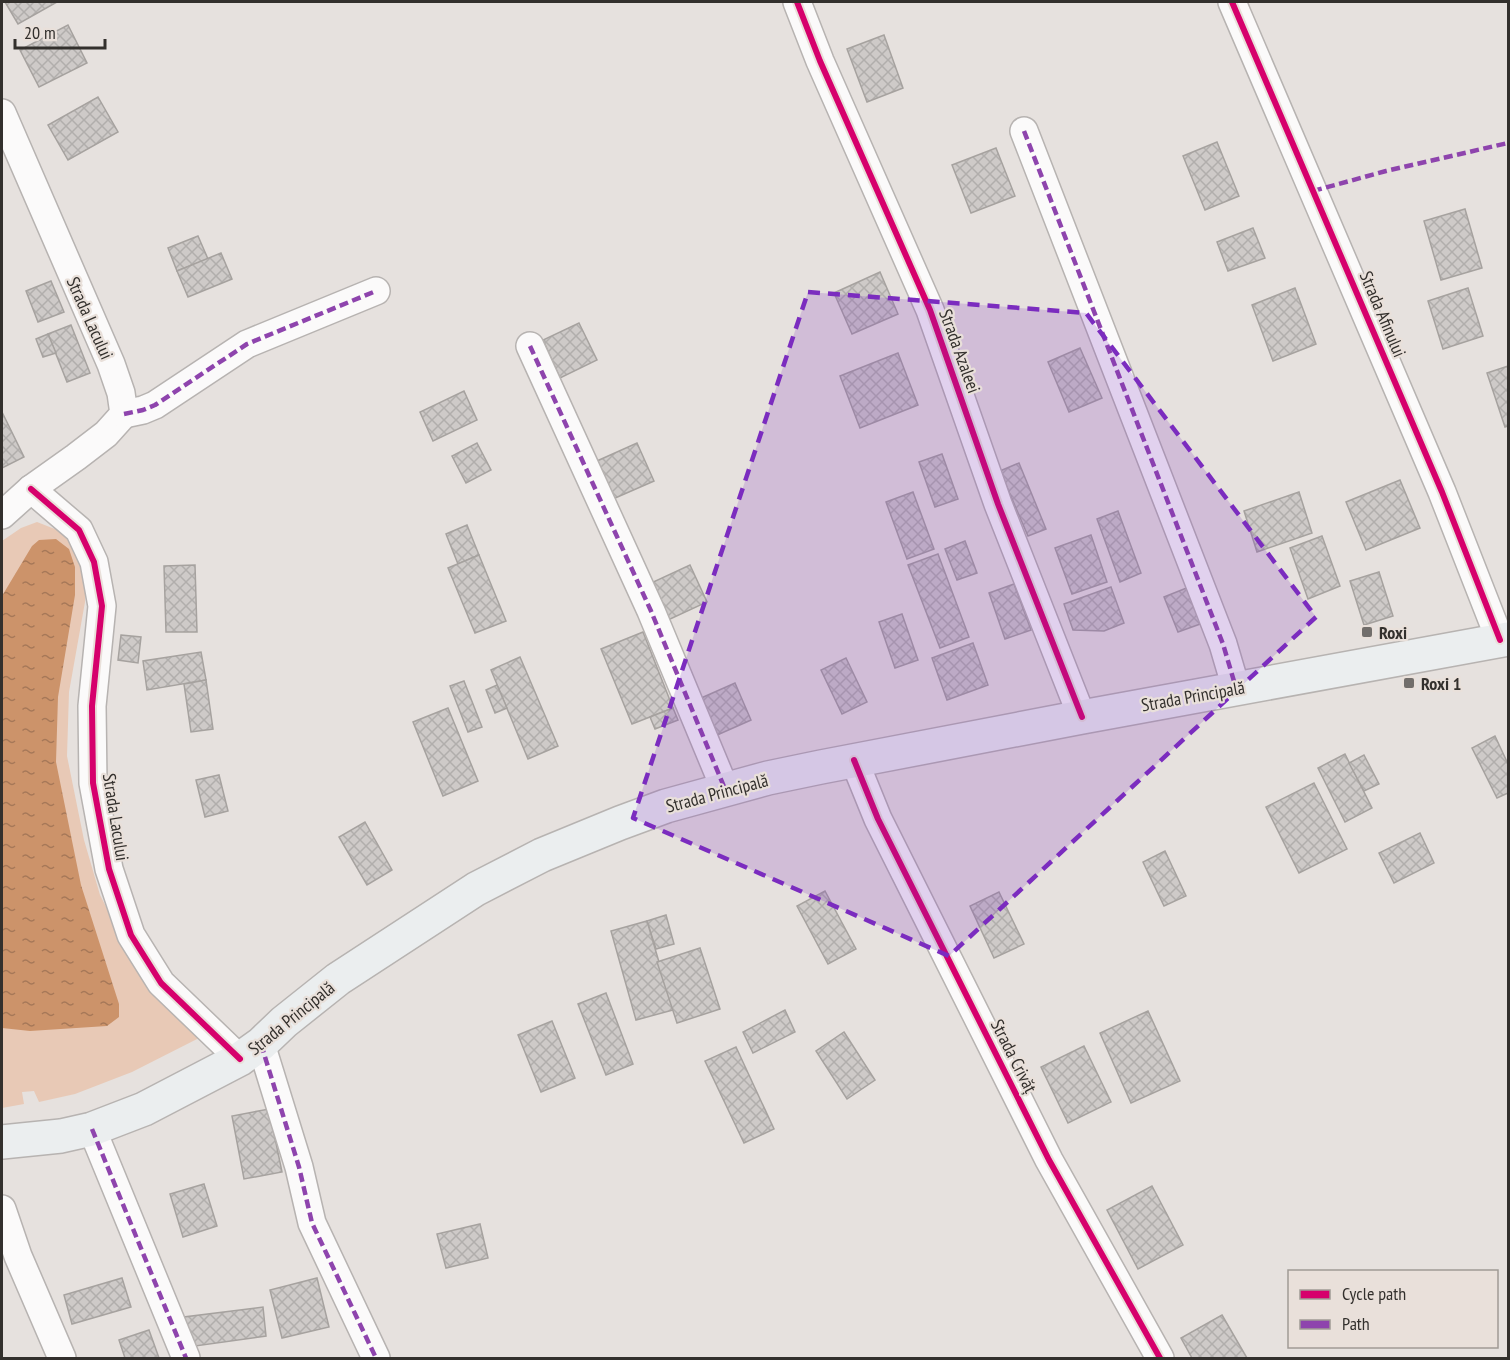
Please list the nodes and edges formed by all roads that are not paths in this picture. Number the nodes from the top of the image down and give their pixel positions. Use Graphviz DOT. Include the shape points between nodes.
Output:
graph roads {
  1 [pos="797,2"];
  2 [pos="1232,2"];
  3 [pos="2,113"];
  4 [pos="1024,131"];
  5 [pos="376,291"];
  6 [pos="531,346"];
  7 [pos="124,414"];
  8 [pos="31,489"];
  9 [pos="2,515"];
  10 [pos="1504,639"];
  11 [pos="1236,688"];
  12 [pos="1082,717"];
  13 [pos="854,760"];
  14 [pos="725,789"];
  15 [pos="250,1052"];
  16 [pos="92,1129"];
  17 [pos="2,1142"];
  18 [pos="2,1209"];
  19 [pos="62,1359"];
  20 [pos="186,1359"];
  21 [pos="376,1359"];
  22 [pos="1160,1359"];
  1 -- 12 [label="street, Strada Azaleei" via="930,310 998,504"];
  2 -- 10 [label="street, Strada Afinului"];
  3 -- 7 [label="street, Strada Lacului" via="111,364 122,393"];
  4 -- 11 [label="street" via="1219,633"];
  5 -- 7 [label="street" via="247,344 155,405"];
  6 -- 14 [label="street" via="651,611"];
  7 -- 8 [label="street" via="106,434"];
  8 -- 9 [label="street"];
  8 -- 15 [label="street, Strada Lacului" via="79,530 94,562 102,606 92,706 93,783 109,869 130,935 161,983"];
  10 -- 11 [label="main road, Strada Principală"];
  11 -- 12 [label="main road, Strada Principală"];
  12 -- 13 [label="main road, Strada Principală"];
  13 -- 14 [label="main road, Strada Principală"];
  13 -- 22 [label="street, Strada Crivăț" via="878,819 1049,1160"];
  14 -- 15 [label="main road, Strada Principală" via="620,823 542,855 476,889 338,979"];
  15 -- 16 [label="main road, Strada Principală" via="144,1109"];
  15 -- 21 [label="street" via="299,1167 312,1223"];
  16 -- 17 [label="main road, Strada Principală"];
  16 -- 20 [label="street"];
  18 -- 19 [label="street"];
}
